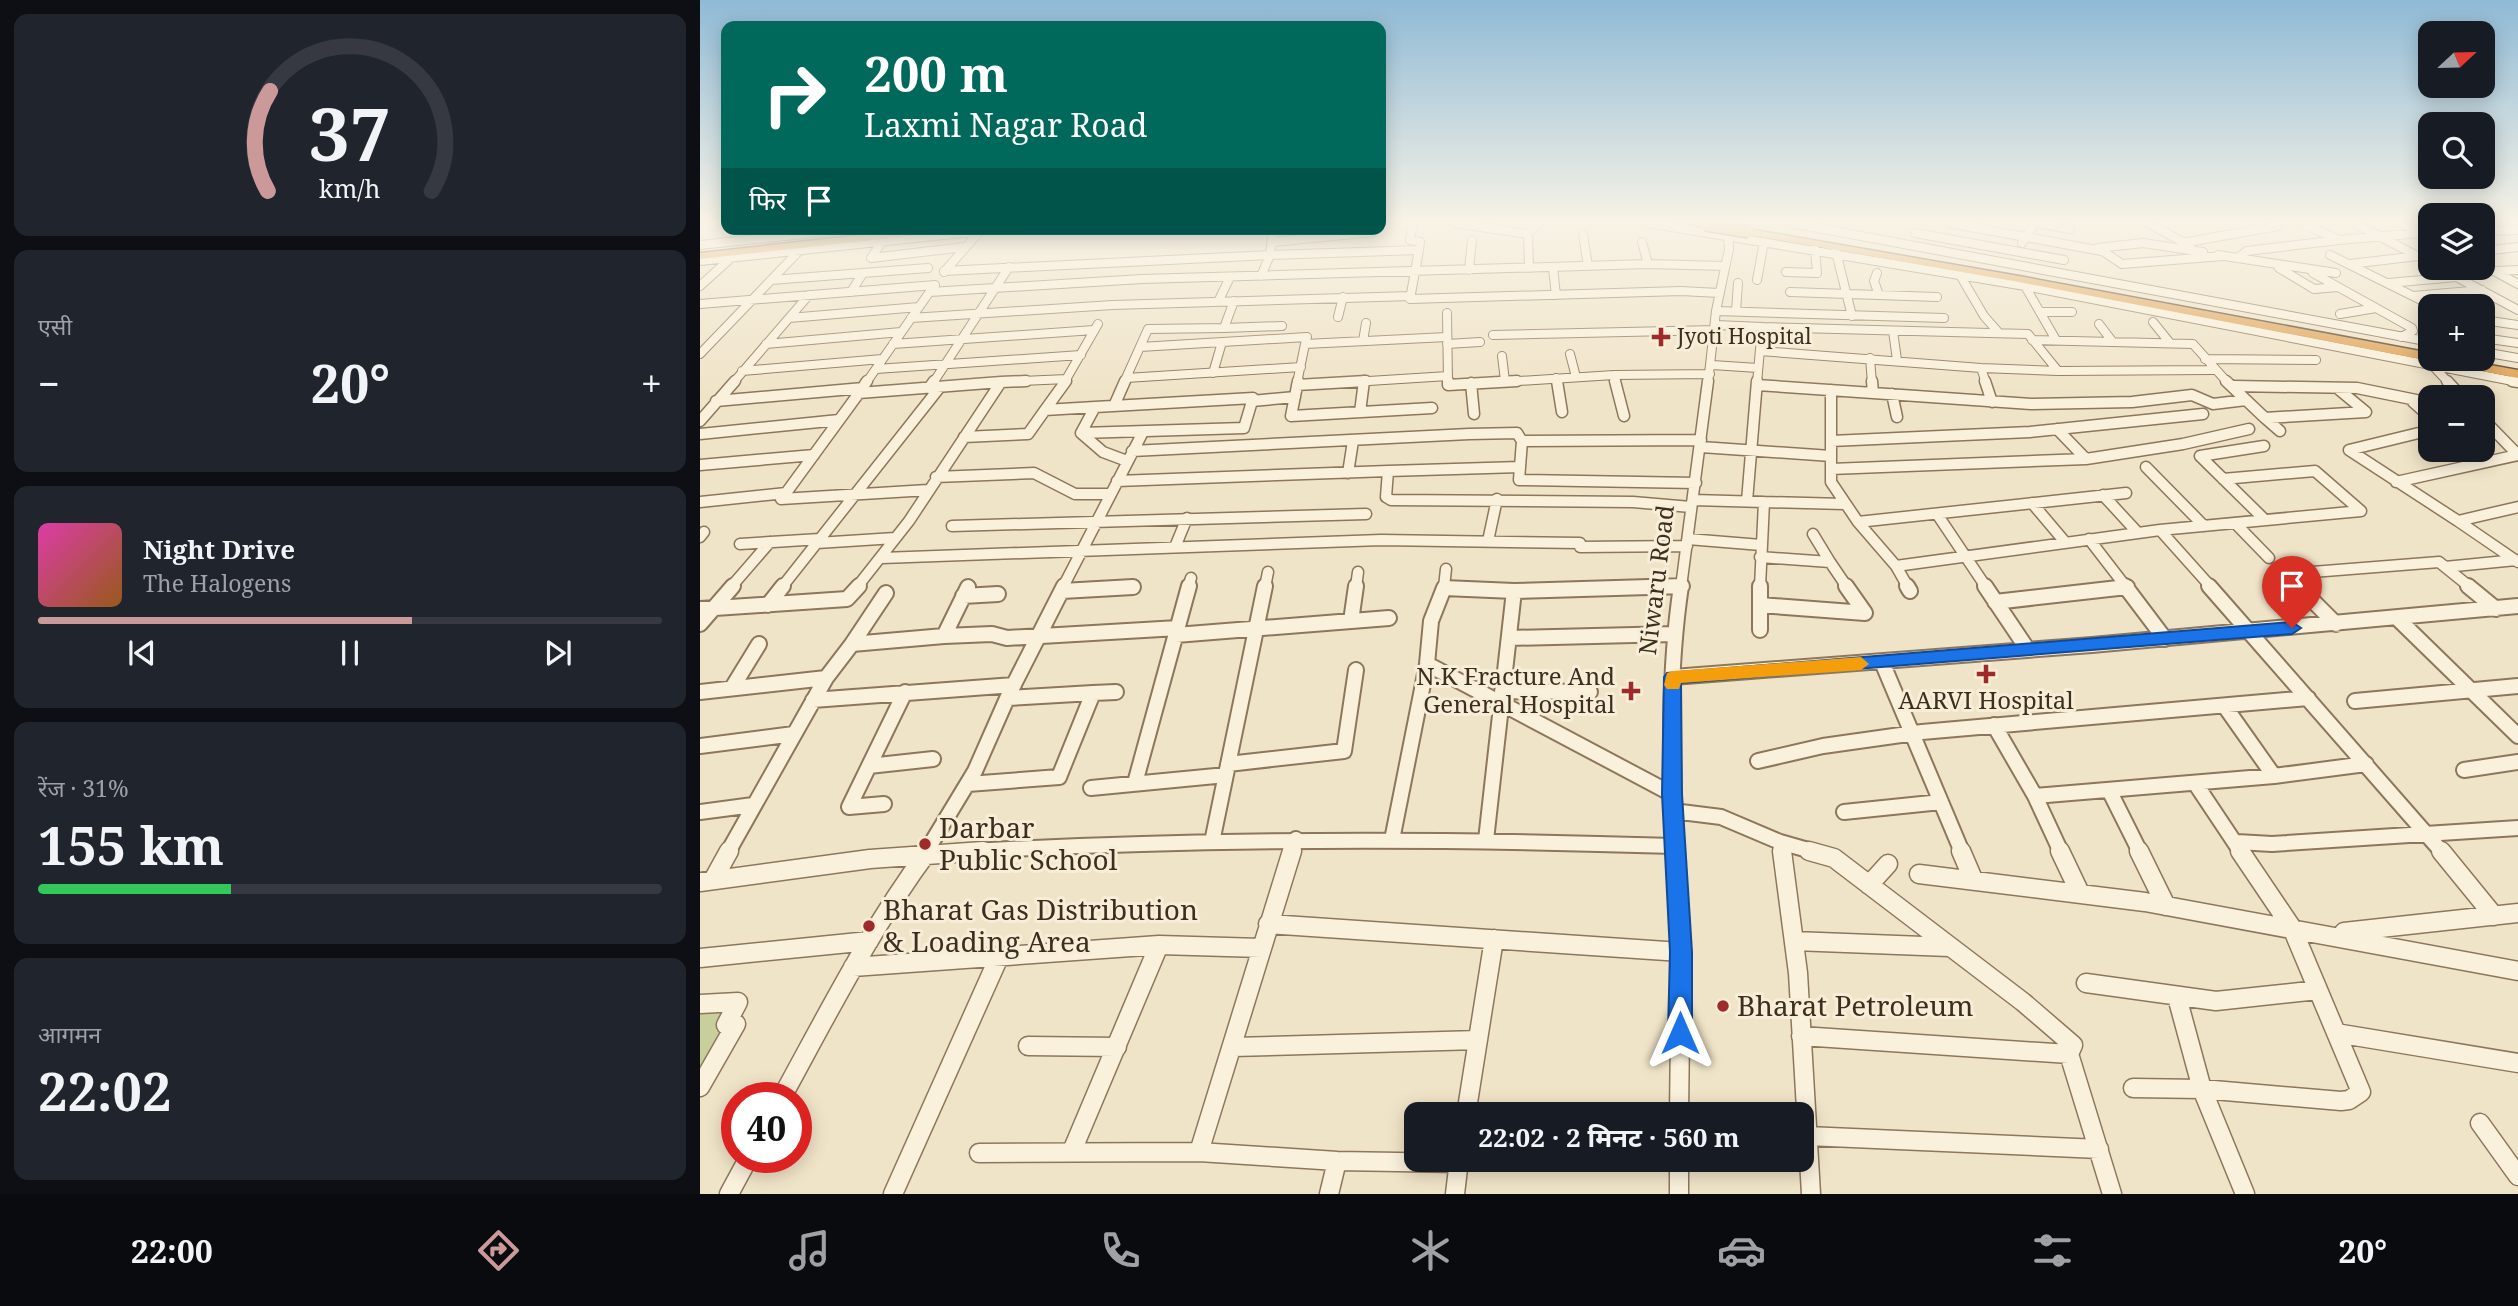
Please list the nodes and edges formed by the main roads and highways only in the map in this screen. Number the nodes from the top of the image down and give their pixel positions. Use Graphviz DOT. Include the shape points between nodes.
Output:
graph roads {
  1 [pos="2015,279"];
  2 [pos="2054,279"];
  3 [pos="2418,348"];
  4 [pos="2418,358"];
  5 [pos="2495,359"];
  6 [pos="2518,367"];
  7 [pos="2495,370"];
  8 [pos="2518,374"];
  1 -- 4 [label="highway"];
  2 -- 3 [label="highway"];
  5 -- 6 [label="highway"];
  7 -- 8 [label="highway"];
}
